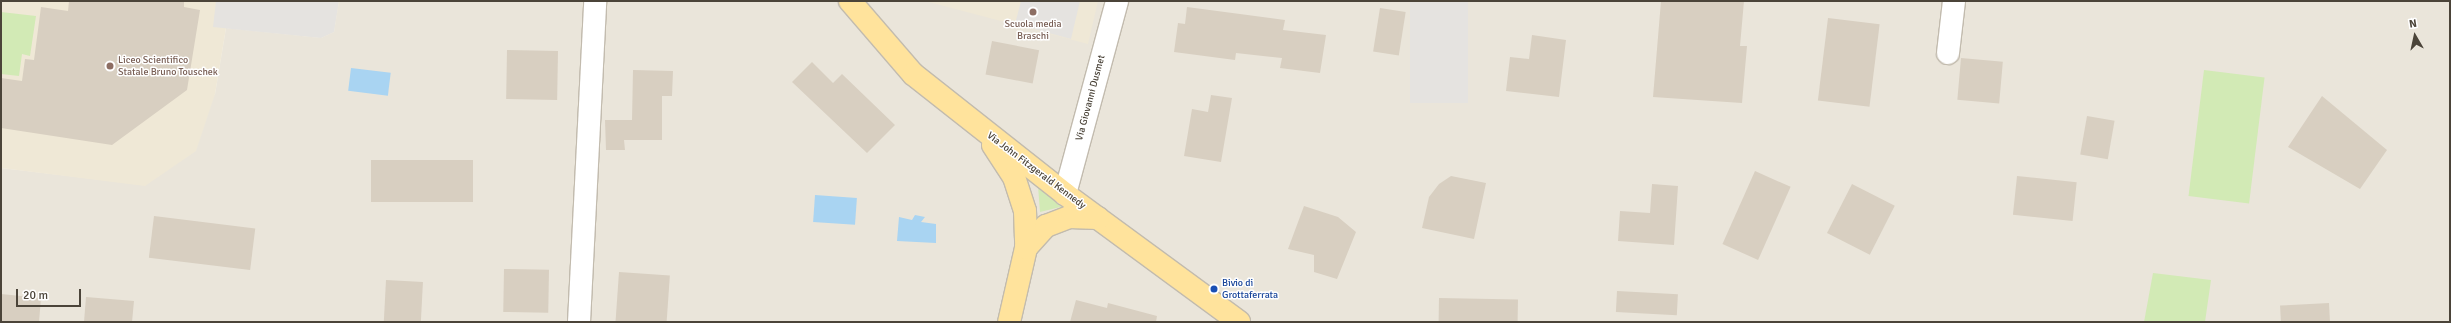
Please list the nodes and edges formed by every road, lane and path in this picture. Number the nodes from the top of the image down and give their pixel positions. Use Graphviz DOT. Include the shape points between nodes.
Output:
graph roads {
  1 [pos="594,1"];
  2 [pos="850,1"];
  3 [pos="1117,1"];
  4 [pos="1954,1"];
  5 [pos="1948,53"];
  6 [pos="984,131"];
  7 [pos="1065,194"];
  8 [pos="1098,218"];
  9 [pos="1026,248"];
  10 [pos="579,322"];
  11 [pos="1009,322"];
  12 [pos="1239,322"];
  1 -- 10 [label="street"];
  2 -- 6 [label="main road, Via John Fitzgerald Kennedy" via="913,74"];
  3 -- 7 [label="street, Via Giovanni Dusmet"];
  4 -- 5 [label="street"];
  6 -- 7 [label="main road, Via John Fitzgerald Kennedy"];
  6 -- 9 [label="main road" via="1014,177 1025,212"];
  7 -- 8 [label="main road, Via John Fitzgerald Kennedy"];
  8 -- 9 [label="main road" via="1069,217 1046,226"];
  8 -- 12 [label="main road, Via John Fitzgerald Kennedy"];
  9 -- 11 [label="main road"];
}
